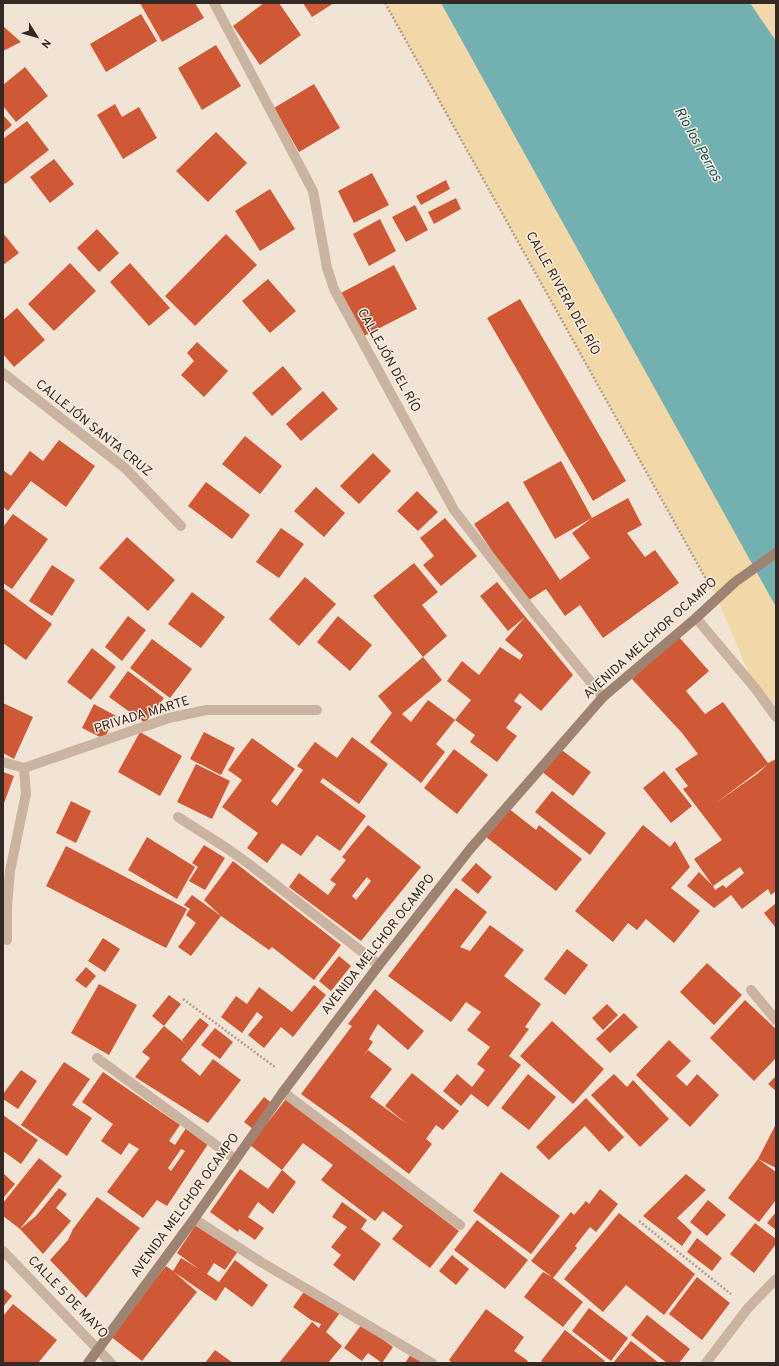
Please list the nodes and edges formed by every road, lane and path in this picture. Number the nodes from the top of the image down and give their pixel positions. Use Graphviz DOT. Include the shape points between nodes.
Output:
graph roads {
  1 [pos="214,3"];
  2 [pos="385,3"];
  3 [pos="3,373"];
  4 [pos="181,526"];
  5 [pos="776,554"];
  6 [pos="717,598"];
  7 [pos="696,618"];
  8 [pos="603,697"];
  9 [pos="317,710"];
  10 [pos="776,717"];
  11 [pos="3,762"];
  12 [pos="24,768"];
  13 [pos="178,817"];
  14 [pos="7,940"];
  15 [pos="379,965"];
  16 [pos="751,990"];
  17 [pos="183,999"];
  18 [pos="776,1020"];
  19 [pos="97,1058"];
  20 [pos="293,1080"];
  21 [pos="284,1092"];
  22 [pos="235,1159"];
  23 [pos="194,1219"];
  24 [pos="639,1221"];
  25 [pos="460,1225"];
  26 [pos="3,1251"];
  27 [pos="776,1279"];
  28 [pos="748,1308"];
  29 [pos="98,1349"];
  30 [pos="88,1363"];
  31 [pos="111,1363"];
  32 [pos="432,1363"];
  33 [pos="706,1363"];
  1 -- 8 [label="street, CALLEJÓN DEL RÍO" via="312,190 327,268 334,289 454,510"];
  2 -- 6 [label="path, CALLE RIVERA DEL RÍO"];
  3 -- 4 [label="street, CALLEJÓN SANTA CRUZ" via="124,468"];
  5 -- 6 [label="main road, AVENIDA MELCHOR OCAMPO" via="735,582"];
  6 -- 7 [label="main road, AVENIDA MELCHOR OCAMPO"];
  7 -- 8 [label="main road, AVENIDA MELCHOR OCAMPO"];
  7 -- 10 [label="street"];
  8 -- 15 [label="main road, AVENIDA MELCHOR OCAMPO" via="471,848"];
  9 -- 12 [label="street, PRIVADA MARTE" via="206,710 169,718"];
  11 -- 12 [label="street"];
  12 -- 14 [label="street" via="26,794 10,871"];
  13 -- 15 [label="street" via="250,864"];
  15 -- 20 [label="main road, AVENIDA MELCHOR OCAMPO"];
  16 -- 18 [label="street"];
  17 -- 20 [label="path"];
  19 -- 22 [label="street"];
  20 -- 21 [label="main road, AVENIDA MELCHOR OCAMPO"];
  21 -- 22 [label="main road, AVENIDA MELCHOR OCAMPO"];
  21 -- 25 [label="street"];
  22 -- 23 [label="main road, AVENIDA MELCHOR OCAMPO"];
  23 -- 29 [label="main road, AVENIDA MELCHOR OCAMPO"];
  23 -- 32 [label="street" via="261,1262"];
  24 -- 28 [label="path"];
  26 -- 29 [label="street, CALLE 5 DE MAYO"];
  27 -- 28 [label="street"];
  28 -- 33 [label="street"];
  29 -- 30 [label="main road, AVENIDA MELCHOR OCAMPO"];
  29 -- 31 [label="street, CALLE 5 DE MAYO"];
}
